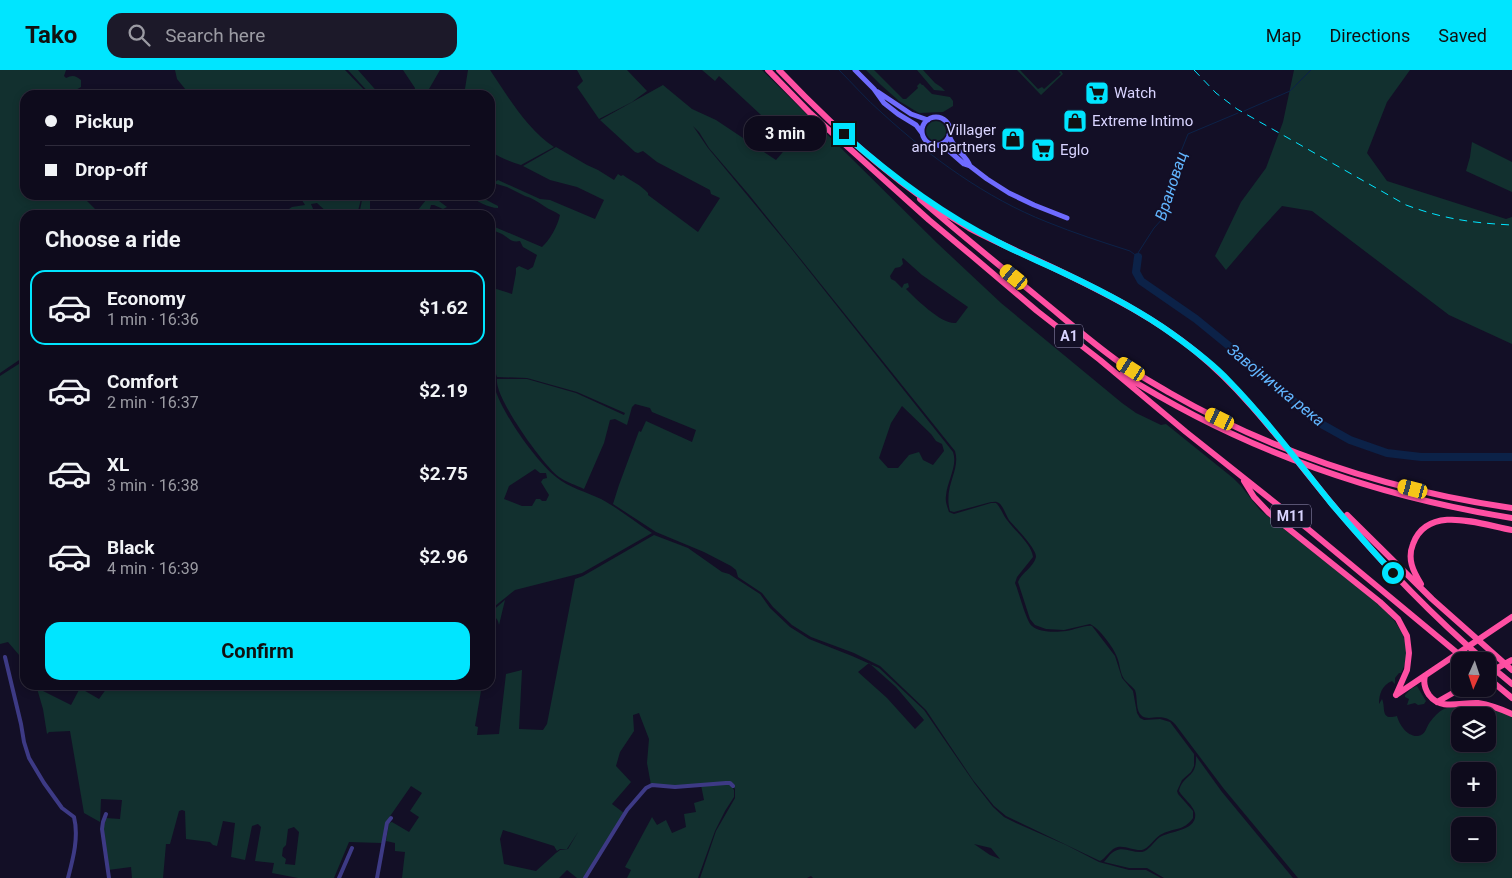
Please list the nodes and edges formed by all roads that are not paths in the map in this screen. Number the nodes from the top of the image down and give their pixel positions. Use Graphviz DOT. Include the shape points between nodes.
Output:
graph roads {
  1 [pos="768,70"];
  2 [pos="779,70"];
  3 [pos="855,70"];
  4 [pos="874,89"];
  5 [pos="928,120"];
  6 [pos="922,133"];
  7 [pos="949,135"];
  8 [pos="938,145"];
  9 [pos="869,156"];
  10 [pos="970,166"];
  11 [pos="1067,218"];
  12 [pos="1100,360"];
  13 [pos="1241,476"];
  14 [pos="1332,504"];
  15 [pos="1512,508"];
  16 [pos="1512,518"];
  17 [pos="1512,530"];
  18 [pos="1432,599"];
  19 [pos="1512,617"];
  20 [pos="1456,652"];
  21 [pos="1475,652"];
  22 [pos="5,657"];
  23 [pos="1512,660"];
  24 [pos="1496,669"];
  25 [pos="1496,670"];
  26 [pos="1512,670"];
  27 [pos="1425,676"];
  28 [pos="1512,684"];
  29 [pos="1496,685"];
  30 [pos="1451,694"];
  31 [pos="1512,698"];
  32 [pos="1437,702"];
  33 [pos="1512,714"];
  34 [pos="733,786"];
  35 [pos="106,814"];
  36 [pos="391,818"];
  37 [pos="352,848"];
  38 [pos="68,878"];
  39 [pos="109,878"];
  40 [pos="339,878"];
  41 [pos="377,878"];
  42 [pos="585,878"];
  1 -- 12 [label="highway, A1" via="810,114 929,220"];
  2 -- 9 [label="highway, A1"];
  3 -- 4 [label="street"];
  4 -- 5 [label="street" via="911,114"];
  4 -- 6 [label="street" via="884,103 916,125"];
  5 -- 6 [label="street"];
  5 -- 7 [label="street" via="943,119 949,126"];
  6 -- 8 [label="street" via="929,143"];
  7 -- 8 [label="street" via="944,143"];
  7 -- 10 [label="street" via="953,146"];
  8 -- 10 [label="street"];
  9 -- 14 [label="highway" via="970,228 1106,294 1195,351 1253,406"];
  9 -- 15 [label="highway, A1" via="1098,347 1184,401 1273,443 1349,470 1431,493"];
  10 -- 11 [label="street" via="1009,193"];
  12 -- 13 [label="highway"];
  12 -- 16 [label="highway, A1" via="1202,420 1301,463 1348,480 1445,506"];
  13 -- 20 [label="highway, M11"];
  13 -- 27 [label="highway" via="1269,513 1398,619 1407,636 1409,653 1407,670 1396,695"];
  14 -- 18 [label="highway" via="1378,544"];
  14 -- 21 [label="highway, M11" via="1403,584"];
  17 -- 18 [label="highway" via="1453,520 1436,521 1424,528 1413,542 1410,560 1415,576"];
  18 -- 26 [label="highway"];
  19 -- 27 [label="highway"];
  22 -- 38 [label="street" via="29,758 44,784 76,823"];
  23 -- 24 [label="highway"];
  25 -- 28 [label="highway, M11"];
  27 -- 32 [label="highway" via="1425,687"];
  29 -- 31 [label="highway"];
  30 -- 32 [label="highway"];
  32 -- 33 [label="highway" via="1447,705 1480,704"];
  34 -- 42 [label="street" via="726,783 674,787 652,785 646,788 627,810"];
  35 -- 39 [label="street" via="102,829"];
  36 -- 41 [label="street" via="387,823"];
  37 -- 40 [label="street"];
}
